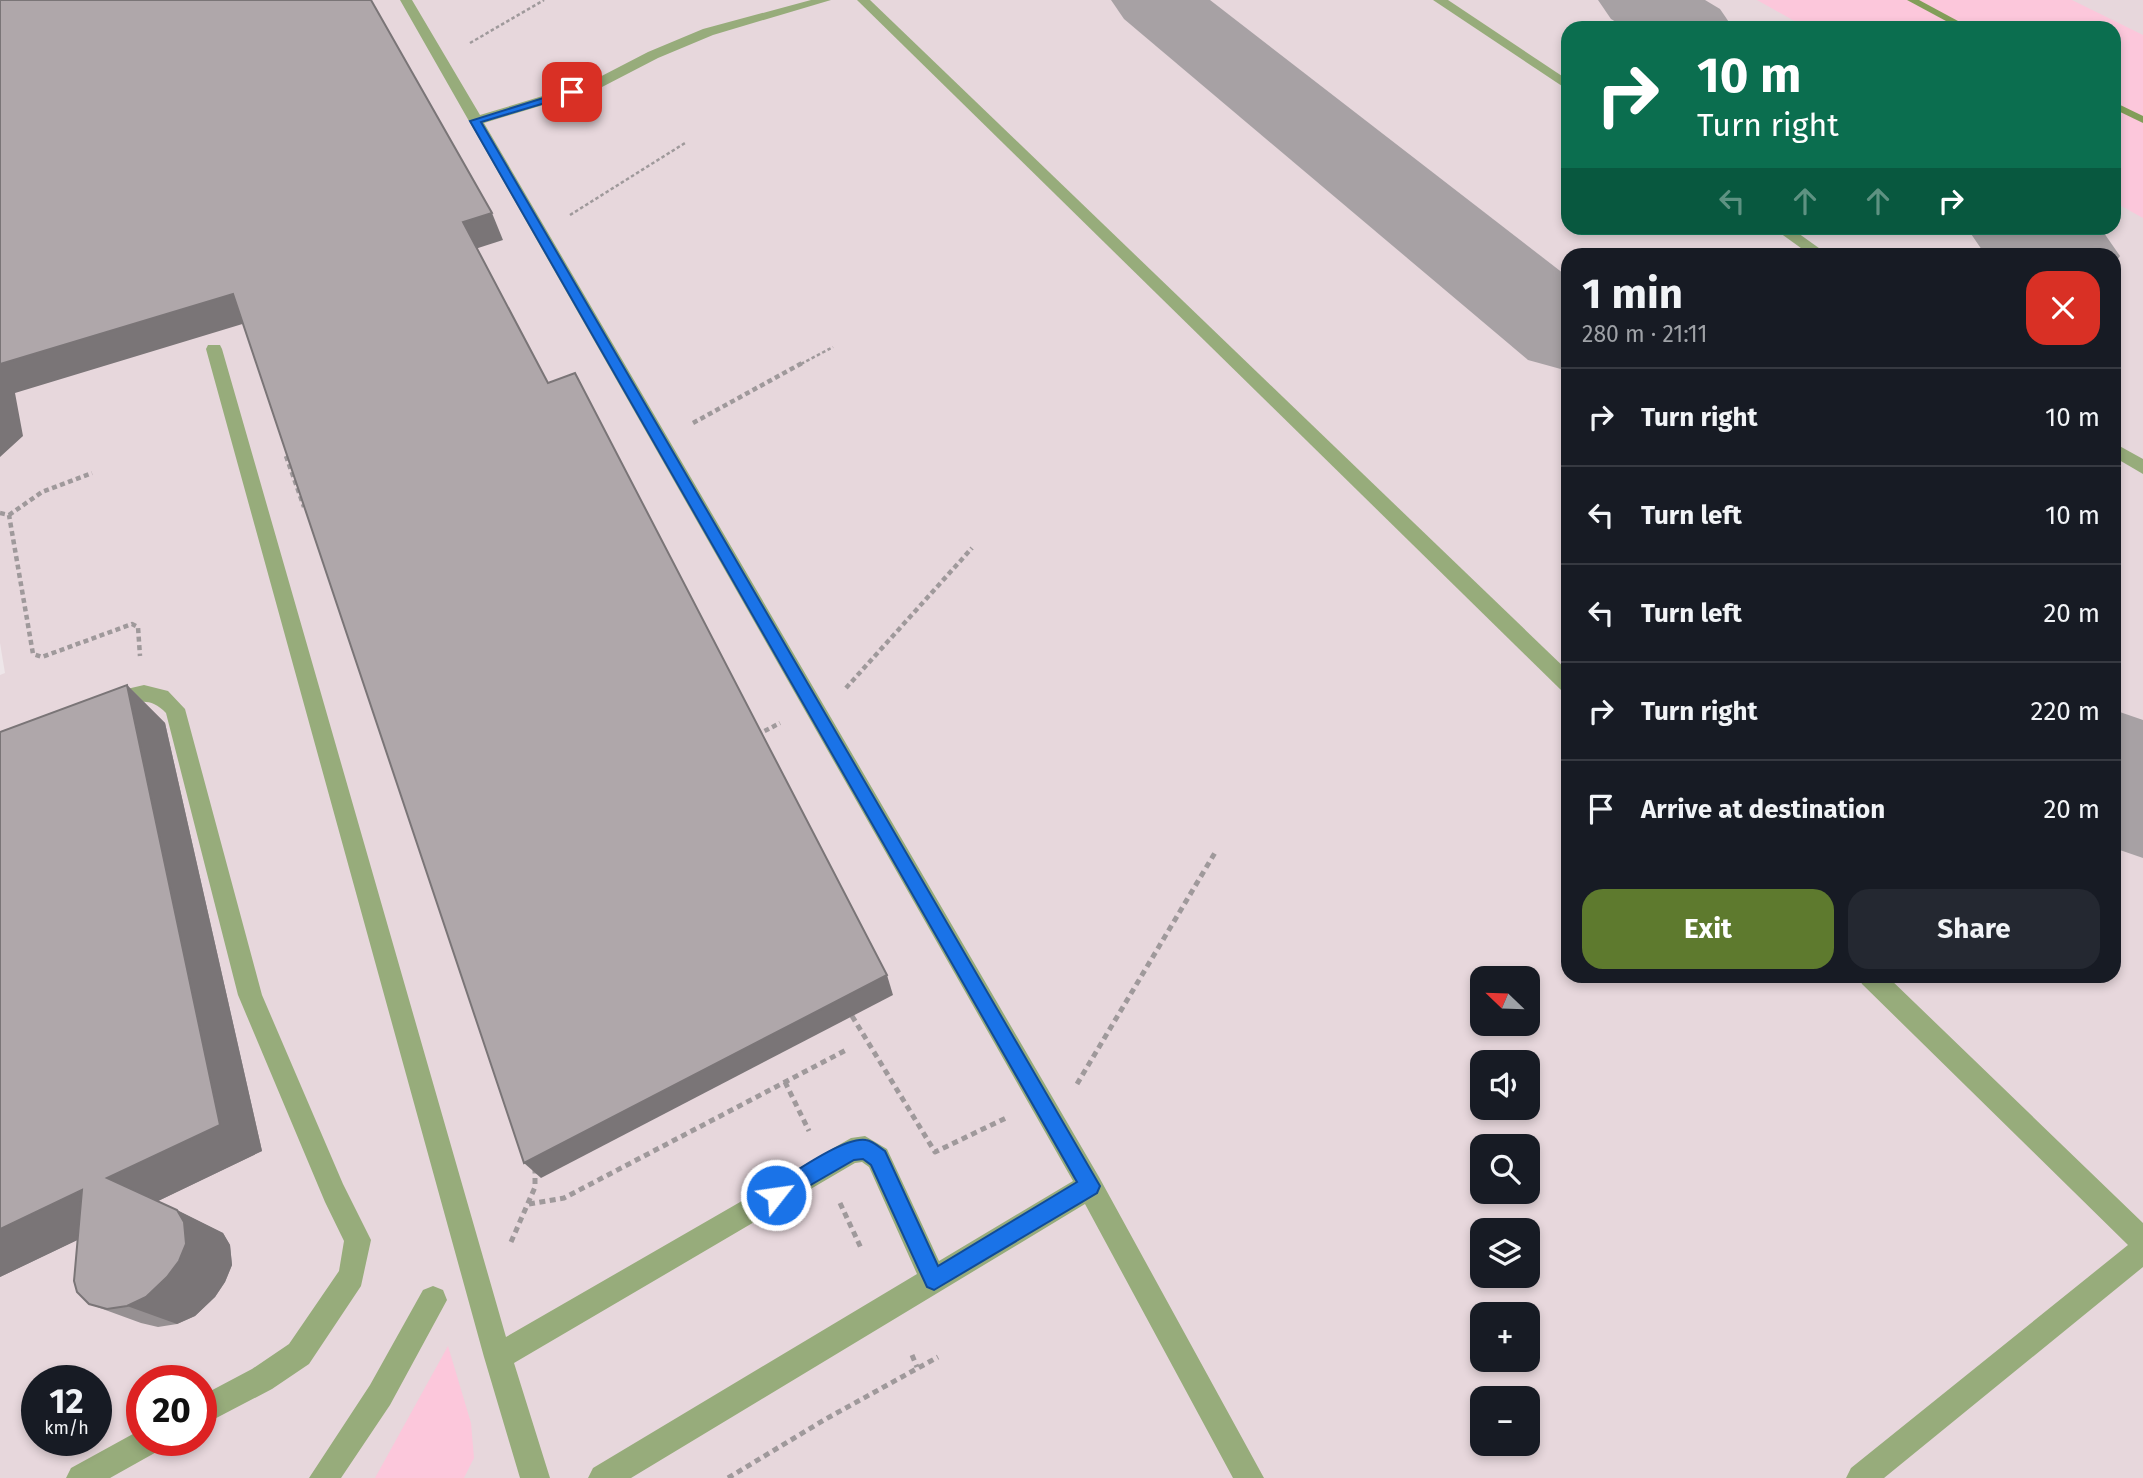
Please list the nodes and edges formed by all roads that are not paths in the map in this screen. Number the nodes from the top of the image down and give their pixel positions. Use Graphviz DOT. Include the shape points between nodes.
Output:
graph roads {
  1 [pos="405,0"];
  2 [pos="825,0"];
  3 [pos="863,0"];
  4 [pos="1439,0"];
  5 [pos="1561,81"];
  6 [pos="475,121"];
  7 [pos="1792,235"];
  8 [pos="1811,248"];
  9 [pos="214,349"];
  10 [pos="2121,454"];
  11 [pos="2143,468"];
  12 [pos="1561,677"];
  13 [pos="88,708"];
  14 [pos="1877,983"];
  15 [pos="1090,1186"];
  16 [pos="2143,1241"];
  17 [pos="2143,1250"];
  18 [pos="934,1280"];
  19 [pos="433,1300"];
  20 [pos="498,1357"];
  21 [pos="217,1403"];
  22 [pos="126,1453"];
  23 [pos="80,1478"];
  24 [pos="324,1478"];
  25 [pos="535,1478"];
  26 [pos="603,1478"];
  27 [pos="1249,1478"];
  28 [pos="1861,1478"];
  1 -- 6 [label="lane"];
  2 -- 6 [label="lane" via="708,32 597,84"];
  3 -- 12 [label="lane"];
  4 -- 5 [label="lane"];
  6 -- 15 [label="lane"];
  7 -- 8 [label="lane"];
  9 -- 20 [label="lane"];
  10 -- 11 [label="lane"];
  13 -- 21 [label="lane" via="153,693 167,698 176,709 250,995 358,1240 351,1276 299,1354"];
  14 -- 16 [label="lane"];
  15 -- 18 [label="lane"];
  15 -- 27 [label="lane"];
  17 -- 28 [label="lane"];
  18 -- 20 [label="lane" via="878,1158 865,1149 852,1151"];
  18 -- 26 [label="lane"];
  19 -- 24 [label="lane" via="380,1395"];
  20 -- 25 [label="lane"];
  22 -- 23 [label="lane"];
}
